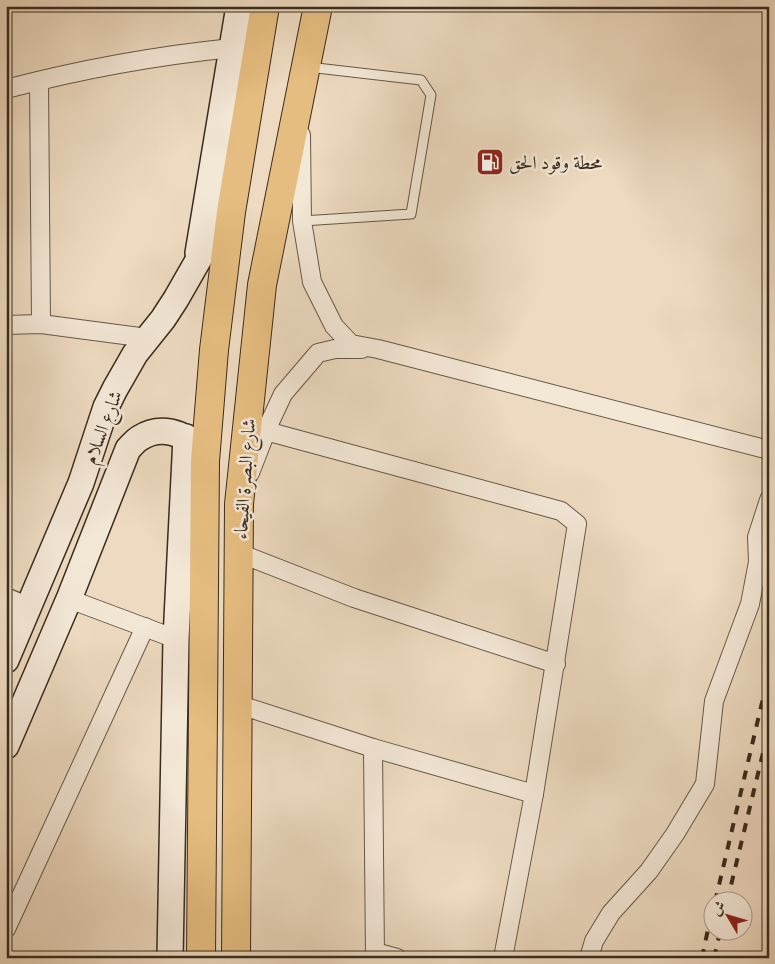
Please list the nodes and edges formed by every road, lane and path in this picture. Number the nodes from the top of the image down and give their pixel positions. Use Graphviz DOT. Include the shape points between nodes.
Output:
graph roads {
  1 [pos="239,6"];
  2 [pos="265,6"];
  3 [pos="318,6"];
  4 [pos="232,48"];
  5 [pos="306,67"];
  6 [pos="38,81"];
  7 [pos="6,89"];
  8 [pos="300,95"];
  9 [pos="231,212"];
  10 [pos="302,221"];
  11 [pos="197,260"];
  12 [pos="6,324"];
  13 [pos="41,324"];
  14 [pos="147,338"];
  15 [pos="378,349"];
  16 [pos="266,431"];
  17 [pos="186,437"];
  18 [pos="769,450"];
  19 [pos="205,462"];
  20 [pos="81,483"];
  21 [pos="111,494"];
  22 [pos="769,500"];
  23 [pos="239,504"];
  24 [pos="239,553"];
  25 [pos="69,599"];
  26 [pos="17,604"];
  27 [pos="145,627"];
  28 [pos="12,632"];
  29 [pos="176,640"];
  30 [pos="6,660"];
  31 [pos="556,664"];
  32 [pos="238,704"];
  33 [pos="6,746"];
  34 [pos="373,748"];
  35 [pos="534,794"];
  36 [pos="6,929"];
  37 [pos="375,955"];
  38 [pos="170,958"];
  39 [pos="202,958"];
  40 [pos="236,958"];
  41 [pos="397,958"];
  42 [pos="503,958"];
  43 [pos="589,958"];
  1 -- 4 [label="main road"];
  2 -- 9 [label="highway, شارع البصرة الفيحاء"];
  3 -- 5 [label="highway, شارع البصرة الفيحاء"];
  4 -- 6 [label="street" via="116,63"];
  4 -- 11 [label="main road"];
  5 -- 8 [label="highway, شارع البصرة الفيحاء"];
  5 -- 10 [label="lane" via="422,80 431,95 412,214"];
  6 -- 7 [label="street"];
  6 -- 13 [label="street"];
  8 -- 10 [label="street"];
  8 -- 23 [label="highway, شارع البصرة الفيحاء" via="262,285"];
  9 -- 11 [label="main road, شارع السلام"];
  9 -- 19 [label="highway, شارع البصرة الفيحاء" via="214,350"];
  10 -- 15 [label="street" via="312,282 334,326 351,344"];
  11 -- 14 [label="main road, شارع السلام" via="176,299"];
  12 -- 13 [label="street"];
  13 -- 14 [label="street"];
  14 -- 20 [label="main road, شارع السلام" via="124,372 106,408"];
  15 -- 16 [label="street" via="335,349 318,353 283,394"];
  15 -- 18 [label="street"];
  16 -- 23 [label="street"];
  16 -- 31 [label="street" via="561,511 576,524"];
  17 -- 19 [label="main road" via="198,447"];
  17 -- 21 [label="main road, شارع السلام" via="171,432 155,432 140,438 128,449"];
  17 -- 29 [label="main road"];
  19 -- 39 [label="highway, شارع البصرة الفيحاء"];
  20 -- 21 [label="main road"];
  20 -- 26 [label="main road, شارع السلام"];
  21 -- 25 [label="main road, شارع السلام"];
  22 -- 43 [label="street" via="757,537 758,562 750,604 714,701 705,784 654,864 611,913 594,941"];
  23 -- 24 [label="highway, شارع البصرة الفيحاء"];
  24 -- 31 [label="street" via="354,598"];
  24 -- 32 [label="highway, شارع البصرة الفيحاء"];
  25 -- 27 [label="street"];
  25 -- 33 [label="main road, شارع السلام"];
  26 -- 28 [label="main road, شارع السلام"];
  27 -- 29 [label="street"];
  27 -- 36 [label="street"];
  28 -- 30 [label="main road, شارع السلام"];
  29 -- 38 [label="main road"];
  31 -- 35 [label="street"];
  32 -- 34 [label="street"];
  32 -- 40 [label="highway, شارع البصرة الفيحاء"];
  34 -- 35 [label="street"];
  34 -- 37 [label="street"];
  35 -- 42 [label="street"];
  37 -- 41 [label="street"];
}
